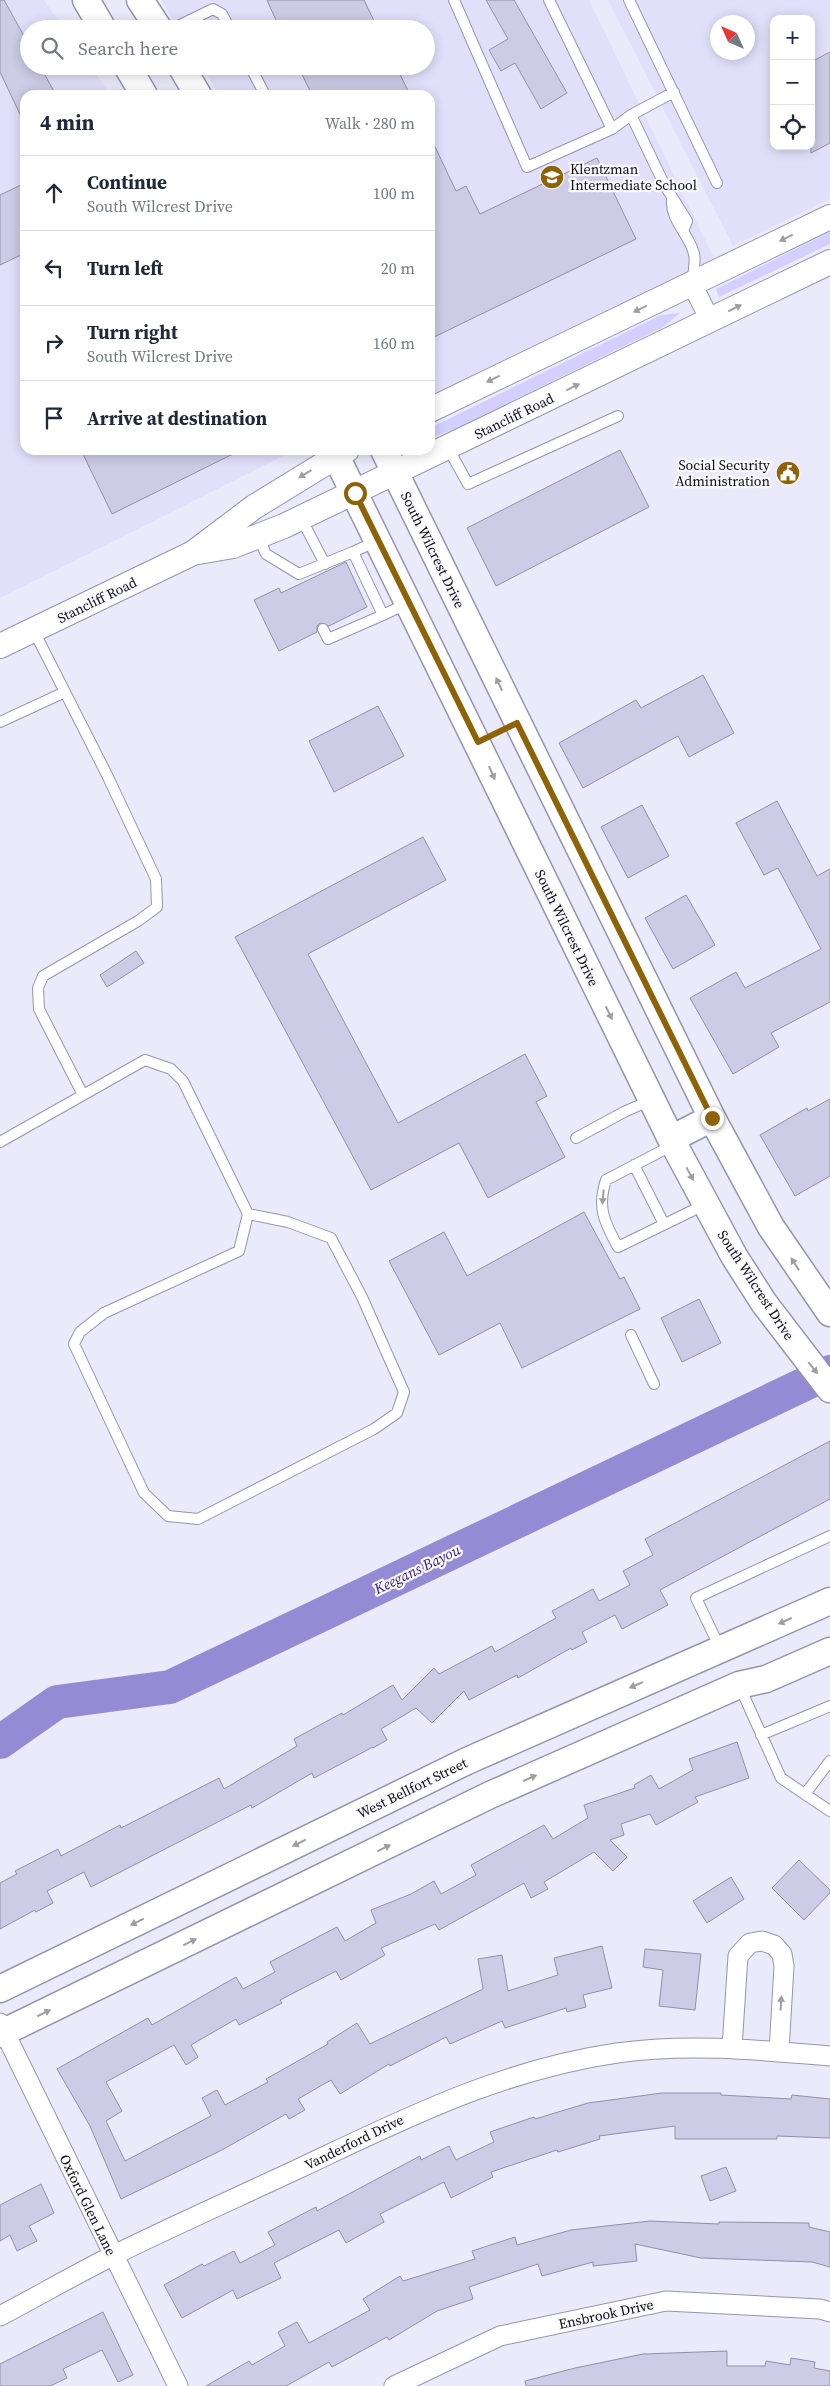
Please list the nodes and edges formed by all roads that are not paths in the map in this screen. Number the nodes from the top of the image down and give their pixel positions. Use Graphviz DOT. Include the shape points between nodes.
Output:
graph roads {
  1 [pos="86,0"];
  2 [pos="140,0"];
  3 [pos="454,0"];
  4 [pos="550,0"];
  5 [pos="629,0"];
  6 [pos="98,20"];
  7 [pos="153,20"];
  8 [pos="190,20"];
  9 [pos="225,20"];
  10 [pos="132,75"];
  11 [pos="186,75"];
  12 [pos="255,75"];
  13 [pos="141,90"];
  14 [pos="195,90"];
  15 [pos="262,90"];
  16 [pos="674,92"];
  17 [pos="631,115"];
  18 [pos="612,128"];
  19 [pos="716,183"];
  20 [pos="830,217"];
  21 [pos="830,262"];
  22 [pos="692,284"];
  23 [pos="710,320"];
  24 [pos="435,408"];
  25 [pos="618,416"];
  26 [pos="448,448"];
  27 [pos="435,454"];
  28 [pos="334,455"];
  29 [pos="340,455"];
  30 [pos="386,455"];
  31 [pos="434,455"];
  32 [pos="396,474"];
  33 [pos="355,493"];
  34 [pos="302,518"];
  35 [pos="258,536"];
  36 [pos="378,541"];
  37 [pos="353,552"];
  38 [pos="193,553"];
  39 [pos="326,564"];
  40 [pos="408,603"];
  41 [pos="383,615"];
  42 [pos="324,629"];
  43 [pos="34,631"];
  44 [pos="0,646"];
  45 [pos="65,692"];
  46 [pos="0,722"];
  47 [pos="517,723"];
  48 [pos="478,742"];
  49 [pos="83,1095"];
  50 [pos="652,1100"];
  51 [pos="712,1118"];
  52 [pos="576,1138"];
  53 [pos="0,1142"];
  54 [pos="673,1142"];
  55 [pos="634,1165"];
  56 [pos="706,1204"];
  57 [pos="248,1214"];
  58 [pos="664,1224"];
  59 [pos="830,1313"];
  60 [pos="631,1335"];
  61 [pos="654,1384"];
  62 [pos="830,1389"];
  63 [pos="830,1536"];
  64 [pos="830,1601"];
  65 [pos="720,1649"];
  66 [pos="830,1650"];
  67 [pos="739,1685"];
  68 [pos="830,1706"];
  69 [pos="761,1734"];
  70 [pos="830,1762"];
  71 [pos="805,1794"];
  72 [pos="830,1811"];
  73 [pos="326,1829"];
  74 [pos="348,1866"];
  75 [pos="0,1989"];
  76 [pos="2,2030"];
  77 [pos="732,2048"];
  78 [pos="779,2052"];
  79 [pos="830,2056"];
  80 [pos="113,2256"];
  81 [pos="830,2312"];
  82 [pos="0,2316"];
  83 [pos="178,2386"];
  84 [pos="394,2386"];
  1 -- 6 [label="main road"];
  2 -- 7 [label="main road"];
  3 -- 18 [label="lane" via="527,167"];
  4 -- 18 [label="lane"];
  5 -- 16 [label="lane"];
  8 -- 9 [label="lane" via="213,9"];
  10 -- 13 [label="main road"];
  11 -- 14 [label="main road"];
  12 -- 15 [label="lane"];
  16 -- 17 [label="lane"];
  16 -- 19 [label="lane"];
  17 -- 18 [label="lane"];
  17 -- 22 [label="lane" via="695,256"];
  20 -- 22 [label="street, one-way"];
  23 -- 21 [label="street, Stancliff Road, one-way"];
  22 -- 23 [label="street"];
  22 -- 24 [label="street, one-way"];
  26 -- 23 [label="street, Stancliff Road, one-way"];
  25 -- 26 [label="lane" via="468,484"];
  26 -- 27 [label="street, Stancliff Road"];
  28 -- 38 [label="street, Stancliff Road, one-way" via="254,507"];
  29 -- 33 [label="main road, South Wilcrest Drive"];
  30 -- 32 [label="main road, South Wilcrest Drive"];
  31 -- 32 [label="street, Stancliff Road"];
  32 -- 33 [label="street, Stancliff Road"];
  47 -- 32 [label="main road, South Wilcrest Drive, one-way"];
  33 -- 34 [label="street, Stancliff Road"];
  33 -- 36 [label="main road, South Wilcrest Drive"];
  34 -- 35 [label="street, Stancliff Road"];
  34 -- 39 [label="lane"];
  35 -- 38 [label="street, Stancliff Road" via="234,546"];
  35 -- 39 [label="lane" via="266,554 300,578"];
  36 -- 37 [label="lane"];
  36 -- 40 [label="main road, South Wilcrest Drive"];
  37 -- 39 [label="lane"];
  37 -- 41 [label="lane" via="362,584"];
  38 -- 43 [label="street, Stancliff Road"];
  40 -- 41 [label="lane"];
  40 -- 48 [label="main road, South Wilcrest Drive"];
  41 -- 42 [label="lane" via="328,639"];
  43 -- 44 [label="street, Stancliff Road"];
  43 -- 45 [label="lane"];
  45 -- 46 [label="lane"];
  45 -- 49 [label="lane" via="156,879 156,906 138,921 43,976 38,988 39,1009"];
  47 -- 48 [label="main road"];
  47 -- 51 [label="main road, South Wilcrest Drive"];
  48 -- 50 [label="main road, South Wilcrest Drive, one-way"];
  49 -- 53 [label="lane"];
  49 -- 57 [label="lane" via="145,1060 171,1069 183,1081"];
  50 -- 52 [label="lane"];
  50 -- 54 [label="main road, South Wilcrest Drive"];
  51 -- 54 [label="main road"];
  59 -- 51 [label="main road, South Wilcrest Drive, one-way" via="771,1227"];
  54 -- 55 [label="lane"];
  54 -- 56 [label="main road, South Wilcrest Drive, one-way"];
  55 -- 58 [label="lane"];
  55 -- 58 [label="lane, one-way" via="606,1180 600,1196 604,1223 618,1247"];
  56 -- 58 [label="lane"];
  56 -- 62 [label="main road, South Wilcrest Drive, one-way" via="764,1303"];
  57 -- 57 [label="lane" via="239,1252 104,1313 80,1332 74,1344 144,1493 168,1516 198,1519 374,1429 397,1413 404,1392 362,1297 331,1238 288,1222"];
  60 -- 61 [label="lane"];
  63 -- 65 [label="lane" via="696,1598"];
  64 -- 65 [label="main road, West Bellfort Street, one-way"];
  65 -- 67 [label="main road"];
  65 -- 73 [label="main road, West Bellfort Street, one-way" via="467,1760"];
  66 -- 67 [label="main road" via="766,1679"];
  67 -- 69 [label="lane"];
  74 -- 67 [label="main road, one-way" via="490,1795"];
  68 -- 69 [label="lane"];
  69 -- 71 [label="lane" via="781,1778"];
  70 -- 71 [label="lane"];
  71 -- 72 [label="lane"];
  73 -- 74 [label="main road"];
  73 -- 75 [label="main road, West Bellfort Street, one-way"];
  76 -- 74 [label="main road, one-way"];
  76 -- 80 [label="street, Oxford Glen Lane"];
  77 -- 78 [label="street, Vanderford Drive"];
  78 -- 77 [label="street, one-way" via="784,1960 774,1945 762,1941 750,1943 738,1956"];
  77 -- 80 [label="street, Vanderford Drive" via="616,2053 528,2072 458,2095"];
  78 -- 79 [label="street, Vanderford Drive"];
  80 -- 82 [label="street, Vanderford Drive"];
  80 -- 83 [label="street, Oxford Glen Lane"];
  81 -- 84 [label="street, Ensbrook Drive" via="666,2301 500,2336"];
}
